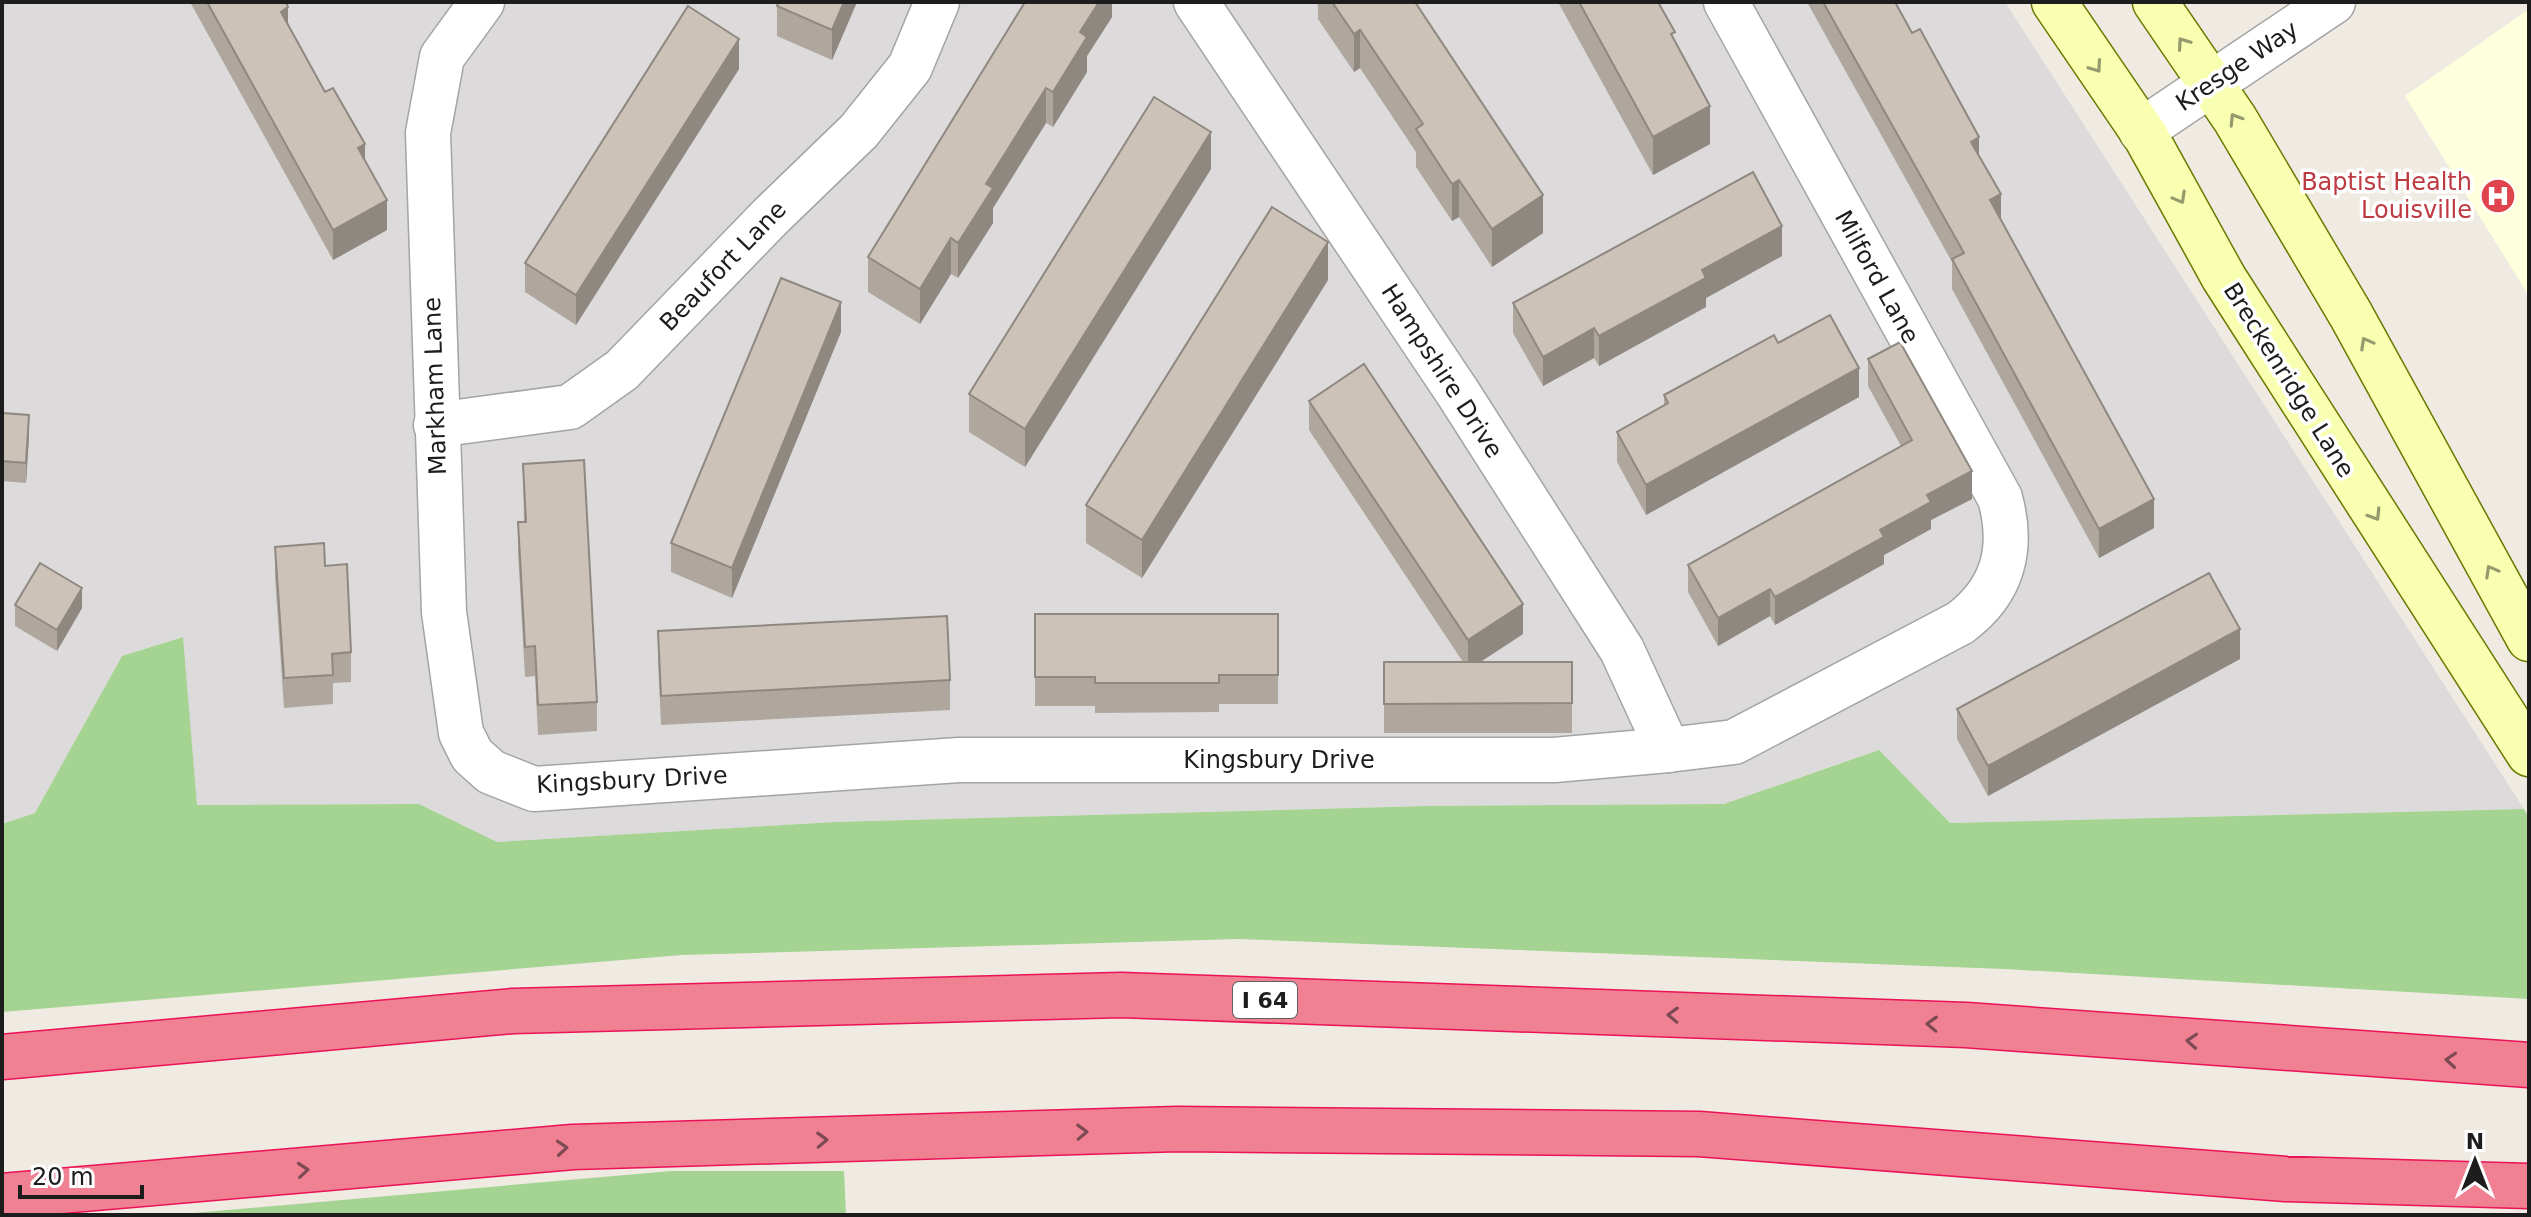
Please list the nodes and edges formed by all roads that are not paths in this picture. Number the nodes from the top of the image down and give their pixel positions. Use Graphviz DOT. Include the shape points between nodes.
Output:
graph roads {
  1 [pos="482,2"];
  2 [pos="937,2"];
  3 [pos="1196,2"];
  4 [pos="1726,2"];
  5 [pos="2054,2"];
  6 [pos="2155,2"];
  7 [pos="2333,2"];
  8 [pos="2211,83"];
  9 [pos="2141,131"];
  10 [pos="436,425"];
  11 [pos="2006,558"];
  12 [pos="2529,639"];
  13 [pos="1668,750"];
  14 [pos="2529,754"];
  15 [pos="491,772"];
  16 [pos="2,1057"];
  17 [pos="2529,1065"];
  18 [pos="2529,1186"];
  19 [pos="2,1196"];
  1 -- 10 [label="street, Markham Lane" via="442,57 428,133"];
  2 -- 10 [label="street, Beaufort Lane" via="910,67 859,131 622,370 570,407"];
  3 -- 13 [label="street, Hampshire Drive" via="1458,393 1622,650"];
  4 -- 11 [label="street, Milford Lane" via="2000,498 2008,526"];
  5 -- 9 [label="main road, Breckenridge Lane, one-way"];
  8 -- 6 [label="main road, one-way"];
  7 -- 8 [label="street, Kresge Way"];
  8 -- 9 [label="street, Kresge Way"];
  12 -- 8 [label="main road, one-way" via="2351,315"];
  9 -- 14 [label="main road, Breckenridge Lane, one-way" via="2224,278"];
  10 -- 15 [label="street, Markham Lane" via="444,612 461,733 472,755"];
  11 -- 13 [label="street, Kingsbury Drive" via="1997,584 1960,623 1734,742"];
  13 -- 15 [label="street, Kingsbury Drive" via="1554,760 959,760 534,789"];
  17 -- 16 [label="highway, I 64, one-way" via="1966,1025 1121,995 513,1011"];
  19 -- 18 [label="highway, one-way" via="573,1147 1178,1129 1699,1134 2286,1179"];
}
